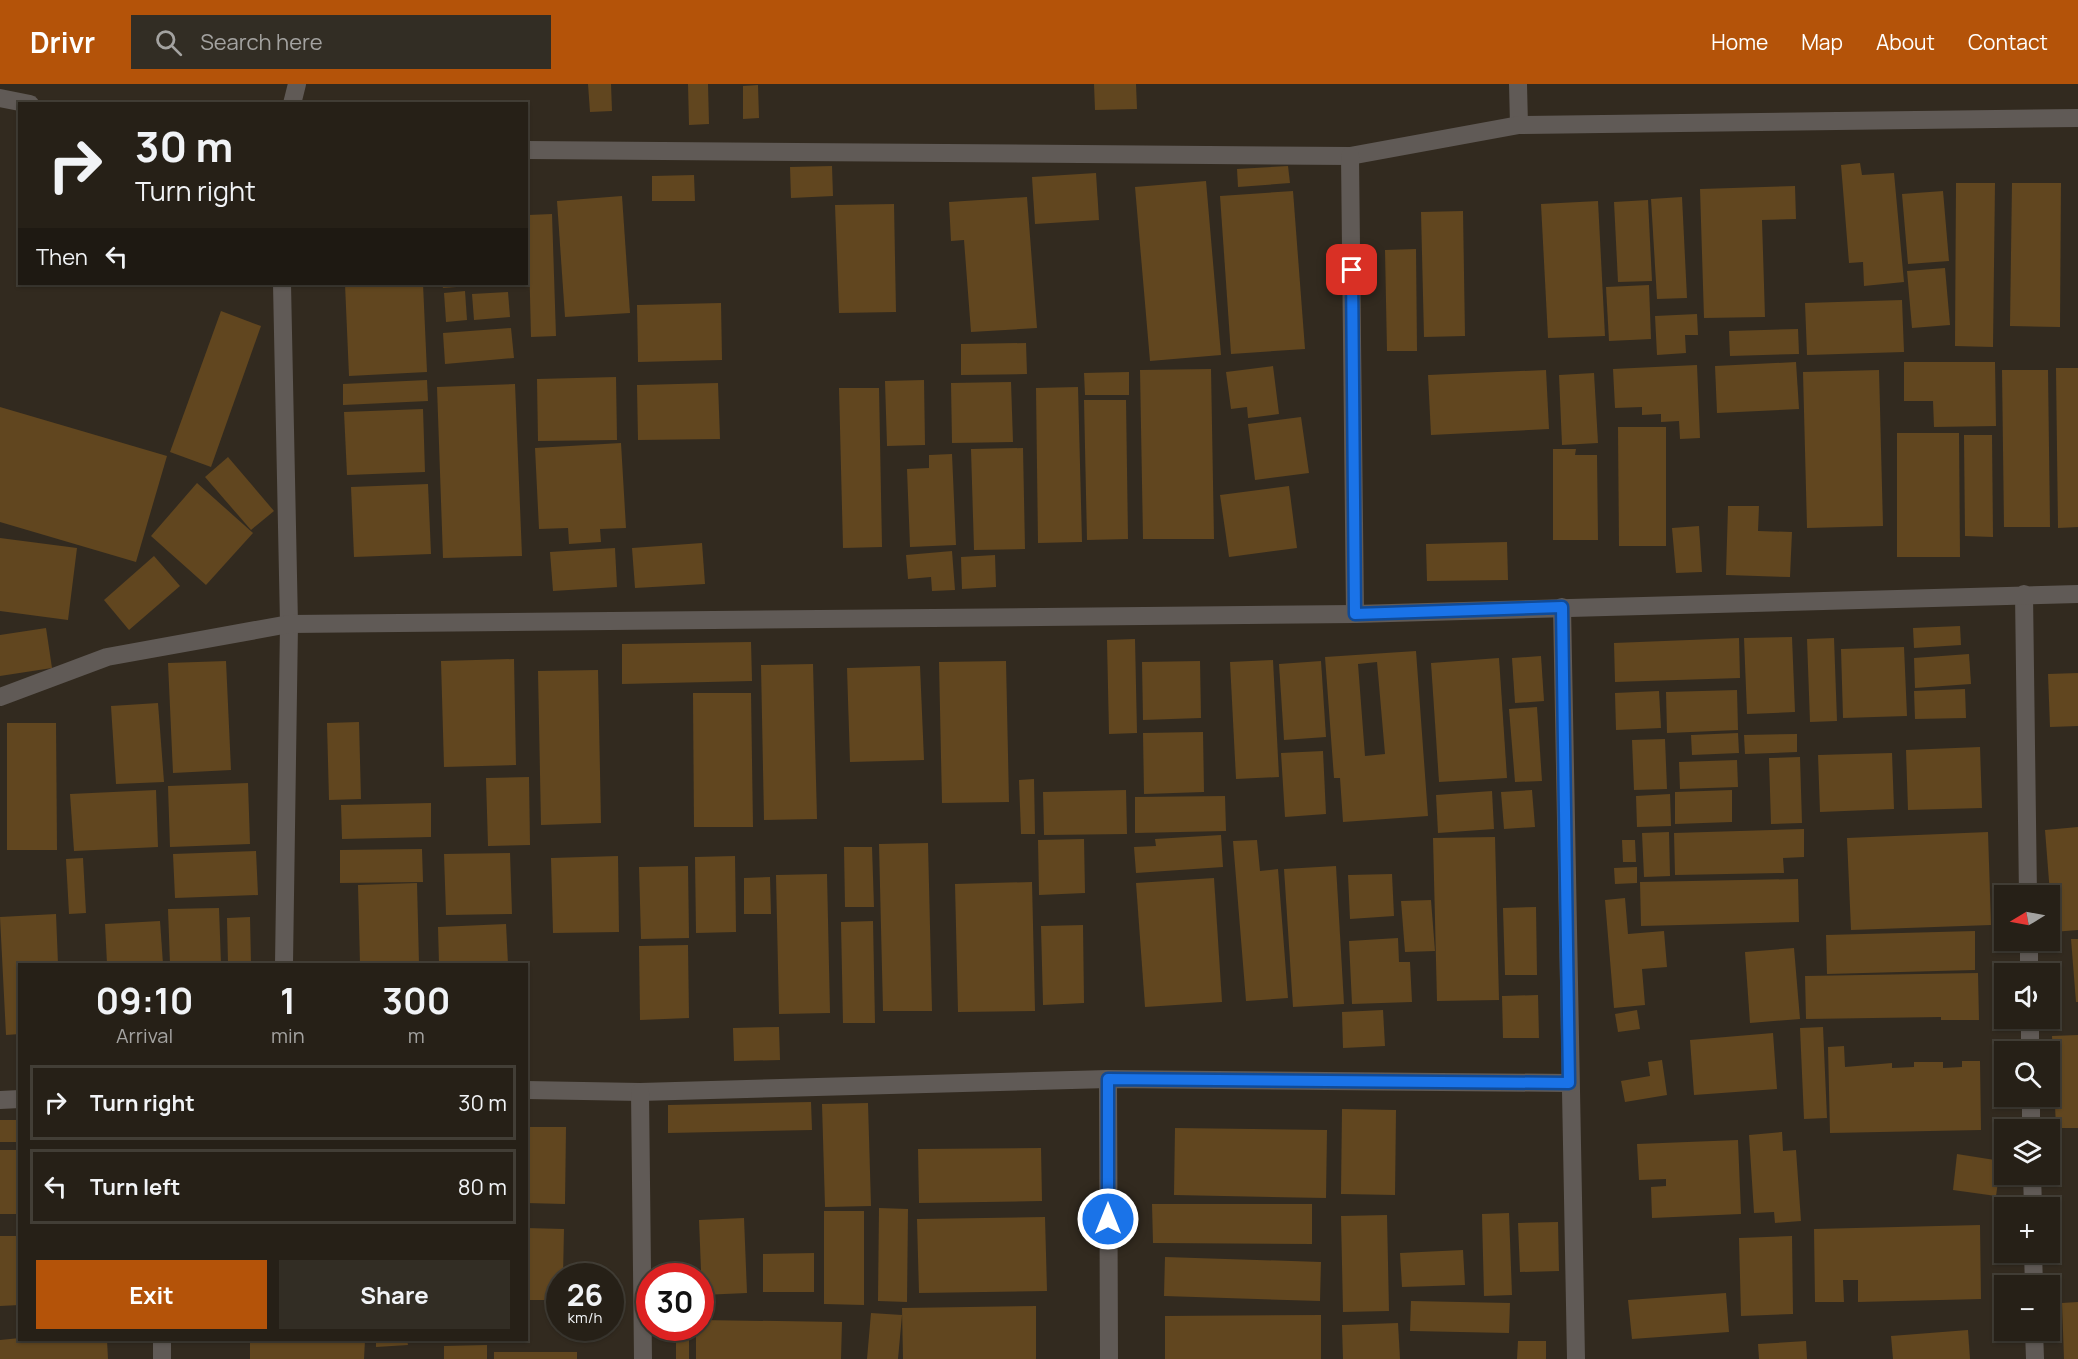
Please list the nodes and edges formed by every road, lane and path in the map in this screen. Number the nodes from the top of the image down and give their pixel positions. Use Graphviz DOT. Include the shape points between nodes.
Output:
graph roads {
  1 [pos="297,84"];
  2 [pos="1518,84"];
  3 [pos="0,98"];
  4 [pos="20,102"];
  5 [pos="292,102"];
  6 [pos="2078,118"];
  7 [pos="1519,125"];
  8 [pos="528,150"];
  9 [pos="1350,156"];
  10 [pos="282,285"];
  11 [pos="2024,594"];
  12 [pos="2078,594"];
  13 [pos="1562,607"];
  14 [pos="1355,614"];
  15 [pos="289,624"];
  16 [pos="0,697"];
  17 [pos="2028,885"];
  18 [pos="284,963"];
  19 [pos="1108,1079"];
  20 [pos="1569,1083"];
  21 [pos="528,1090"];
  22 [pos="640,1092"];
  23 [pos="18,1099"];
  24 [pos="0,1100"];
  25 [pos="162,1341"];
  26 [pos="2034,1341"];
  27 [pos="162,1359"];
  28 [pos="643,1359"];
  29 [pos="1109,1359"];
  30 [pos="1576,1359"];
  31 [pos="2035,1359"];
  1 -- 5 [label="street"];
  2 -- 7 [label="street"];
  3 -- 4 [label="street"];
  6 -- 7 [label="street"];
  7 -- 9 [label="street"];
  8 -- 9 [label="street"];
  9 -- 14 [label="street"];
  10 -- 15 [label="street"];
  11 -- 12 [label="street"];
  11 -- 13 [label="street"];
  11 -- 17 [label="street"];
  13 -- 14 [label="street"];
  13 -- 20 [label="street"];
  14 -- 15 [label="street"];
  15 -- 16 [label="street" via="107,657"];
  15 -- 18 [label="street"];
  19 -- 20 [label="street"];
  19 -- 22 [label="street"];
  19 -- 29 [label="street"];
  20 -- 30 [label="street"];
  21 -- 22 [label="street"];
  22 -- 28 [label="street"];
  23 -- 24 [label="street"];
  25 -- 27 [label="street"];
  26 -- 31 [label="street"];
}
